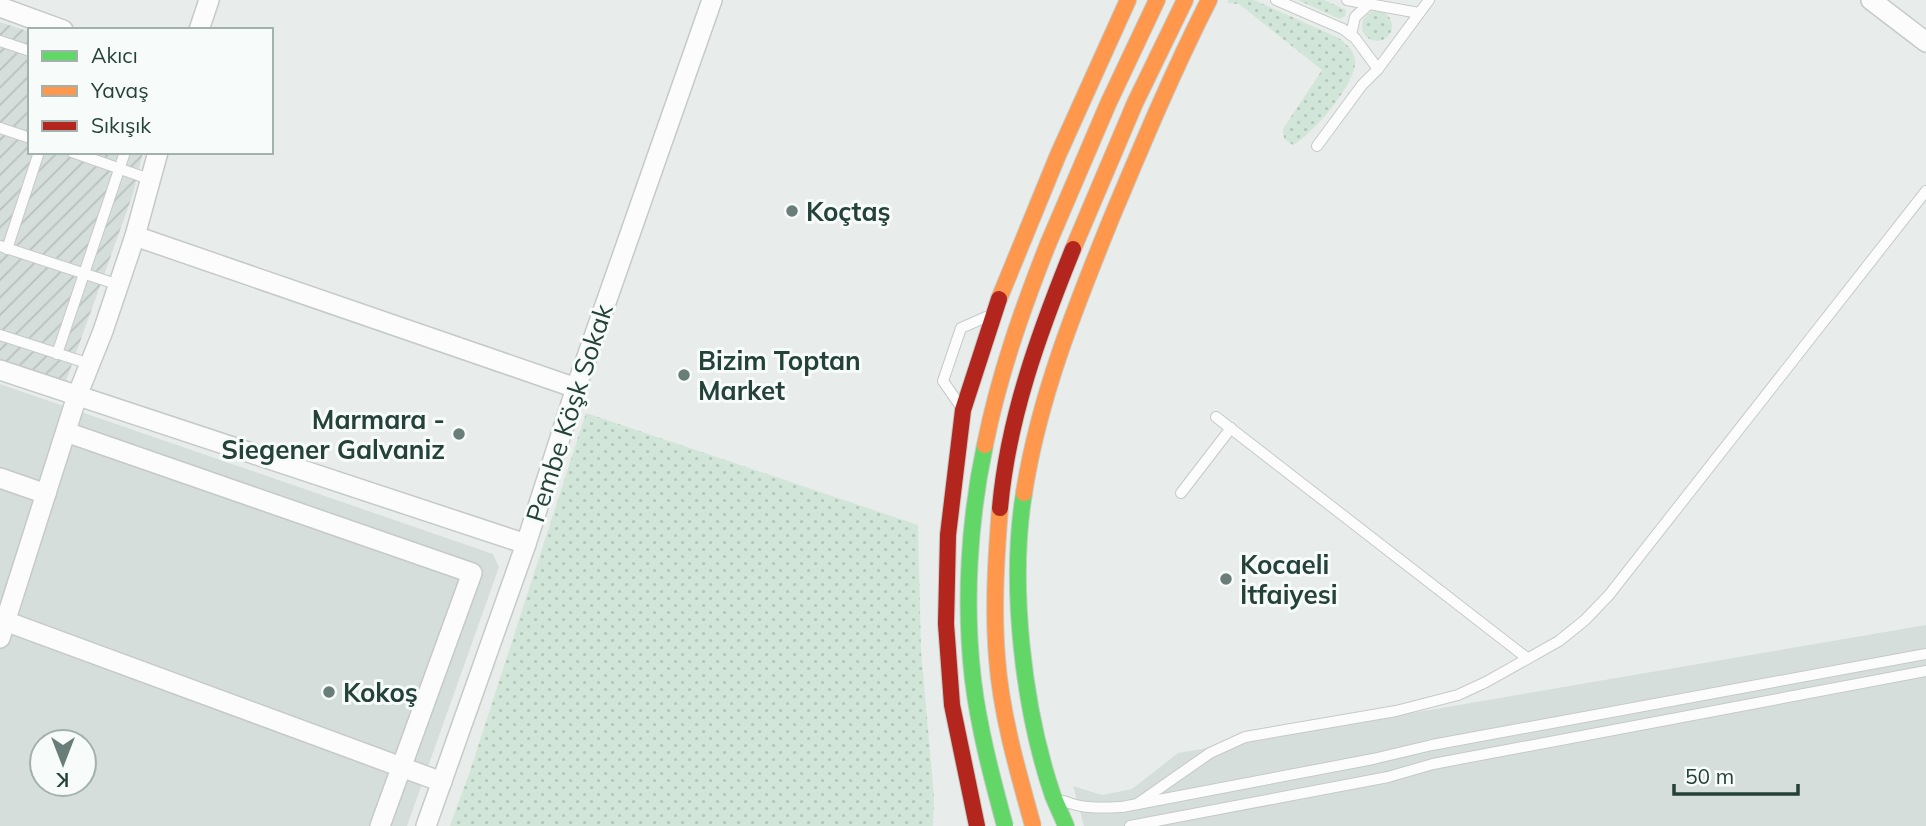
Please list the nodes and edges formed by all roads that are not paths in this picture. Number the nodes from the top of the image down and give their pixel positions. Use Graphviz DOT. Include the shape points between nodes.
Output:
graph roads {
  1 [pos="209,0"];
  2 [pos="712,0"];
  3 [pos="1128,0"];
  4 [pos="1157,0"];
  5 [pos="1185,0"];
  6 [pos="1209,0"];
  7 [pos="1276,0"];
  8 [pos="1347,0"];
  9 [pos="1429,0"];
  10 [pos="1871,0"];
  11 [pos="1369,4"];
  12 [pos="0,7"];
  13 [pos="1419,13"];
  14 [pos="57,28"];
  15 [pos="200,28"];
  16 [pos="1351,35"];
  17 [pos="0,41"];
  18 [pos="1926,42"];
  19 [pos="28,50"];
  20 [pos="1378,69"];
  21 [pos="0,128"];
  22 [pos="28,137"];
  23 [pos="1145,138"];
  24 [pos="1317,146"];
  25 [pos="38,154"];
  26 [pos="78,154"];
  27 [pos="124,154"];
  28 [pos="157,154"];
  29 [pos="120,168"];
  30 [pos="1141,178"];
  31 [pos="149,179"];
  32 [pos="1926,191"];
  33 [pos="135,236"];
  34 [pos="1115,242"];
  35 [pos="3,247"];
  36 [pos="1089,272"];
  37 [pos="86,274"];
  38 [pos="119,285"];
  39 [pos="993,314"];
  40 [pos="0,335"];
  41 [pos="57,354"];
  42 [pos="90,364"];
  43 [pos="0,370"];
  44 [pos="576,388"];
  45 [pos="77,396"];
  46 [pos="963,410"];
  47 [pos="1216,417"];
  48 [pos="1231,428"];
  49 [pos="66,432"];
  50 [pos="0,478"];
  51 [pos="1181,493"];
  52 [pos="46,494"];
  53 [pos="526,544"];
  54 [pos="3,629"];
  55 [pos="1926,654"];
  56 [pos="1527,658"];
  57 [pos="1926,671"];
  58 [pos="952,705"];
  59 [pos="1032,714"];
  60 [pos="401,767"];
  61 [pos="442,782"];
  62 [pos="1053,795"];
  63 [pos="1137,804"];
  64 [pos="975,818"];
  65 [pos="380,826"];
  66 [pos="426,826"];
  67 [pos="1005,826"];
  68 [pos="1032,826"];
  69 [pos="1066,826"];
  70 [pos="1130,826"];
  1 -- 15 [label="street"];
  2 -- 44 [label="street, Pembe Köşk Sokak"];
  3 -- 39 [label="main road"];
  4 -- 67 [label="main road, bridge" via="1026,297 998,382 980,466 970,554 969,632 986,760"];
  5 -- 68 [label="main road, bridge" via="1135,103 1046,314 1019,398 1002,485 993,576 997,661 1013,754"];
  6 -- 23 [label="main road"];
  7 -- 16 [label="lane"];
  8 -- 11 [label="lane"];
  9 -- 13 [label="lane"];
  10 -- 18 [label="street"];
  11 -- 13 [label="lane"];
  11 -- 16 [label="lane" via="1355,17"];
  12 -- 14 [label="street"];
  13 -- 20 [label="lane"];
  16 -- 20 [label="lane"];
  17 -- 19 [label="lane"];
  20 -- 24 [label="lane"];
  21 -- 22 [label="lane"];
  23 -- 30 [label="lane"];
  23 -- 36 [label="main road"];
  25 -- 35 [label="lane"];
  26 -- 29 [label="lane"];
  27 -- 29 [label="lane"];
  28 -- 31 [label="street"];
  29 -- 31 [label="lane"];
  29 -- 37 [label="lane"];
  31 -- 33 [label="street"];
  32 -- 56 [label="lane" via="1609,595 1572,631"];
  33 -- 38 [label="street"];
  33 -- 44 [label="street"];
  34 -- 36 [label="lane"];
  35 -- 37 [label="lane"];
  36 -- 59 [label="main road" via="1050,375 1028,462 1018,551 1020,634"];
  37 -- 38 [label="lane"];
  37 -- 41 [label="lane"];
  38 -- 42 [label="street"];
  39 -- 46 [label="main road"];
  39 -- 46 [label="lane" via="961,328 943,380"];
  40 -- 41 [label="lane"];
  41 -- 42 [label="lane"];
  42 -- 45 [label="street"];
  43 -- 45 [label="street"];
  44 -- 53 [label="street, Pembe Köşk Sokak"];
  45 -- 49 [label="street"];
  45 -- 53 [label="street"];
  46 -- 58 [label="main road" via="948,535 946,624"];
  47 -- 48 [label="lane"];
  48 -- 51 [label="lane"];
  48 -- 56 [label="lane"];
  49 -- 52 [label="street"];
  49 -- 60 [label="street" via="472,573"];
  50 -- 52 [label="street"];
  52 -- 54 [label="street"];
  53 -- 61 [label="street, Pembe Köşk Sokak"];
  54 -- 60 [label="street"];
  55 -- 63 [label="lane"];
  56 -- 63 [label="lane" via="1458,695 1430,703 1245,737 1209,753"];
  57 -- 70 [label="lane"];
  58 -- 59 [label="main road" via="971,728 995,734 1020,728"];
  58 -- 64 [label="main road"];
  59 -- 62 [label="main road"];
  60 -- 61 [label="street"];
  60 -- 65 [label="street"];
  61 -- 66 [label="street, Pembe Köşk Sokak"];
  62 -- 63 [label="lane" via="1096,809"];
  62 -- 64 [label="main road" via="1037,788 1009,787 987,794"];
  62 -- 69 [label="main road"];
}
